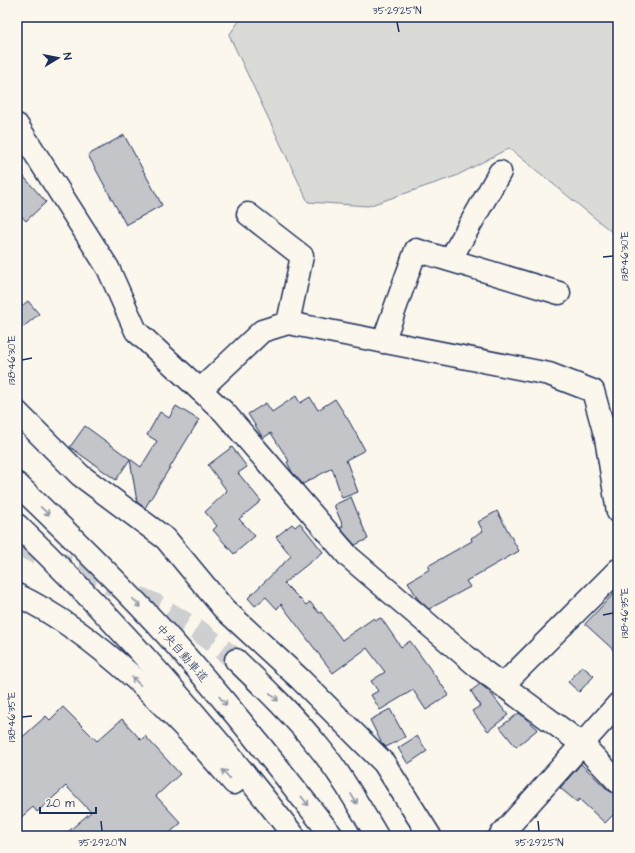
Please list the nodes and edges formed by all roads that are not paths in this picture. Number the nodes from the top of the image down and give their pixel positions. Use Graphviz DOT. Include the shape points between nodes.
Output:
graph roads {
  1 [pos="17,125"];
  2 [pos="500,172"];
  3 [pos="248,214"];
  4 [pos="450,260"];
  5 [pos="559,293"];
  6 [pos="288,323"];
  7 [pos="383,342"];
  8 [pos="200,390"];
  9 [pos="17,412"];
  10 [pos="612,436"];
  11 [pos="17,484"];
  12 [pos="618,512"];
  13 [pos="17,525"];
  14 [pos="618,570"];
  15 [pos="17,595"];
  16 [pos="236,660"];
  17 [pos="502,686"];
  18 [pos="618,704"];
  19 [pos="582,744"];
  20 [pos="618,782"];
  21 [pos="279,836"];
  22 [pos="294,836"];
  23 [pos="332,836"];
  24 [pos="377,836"];
  25 [pos="430,836"];
  26 [pos="500,836"];
  1 -- 8 [label="main road" via="108,268 136,331"];
  2 -- 4 [label="main road"];
  3 -- 6 [label="main road" via="302,256"];
  4 -- 5 [label="main road"];
  4 -- 7 [label="main road" via="416,250"];
  6 -- 7 [label="main road"];
  6 -- 8 [label="main road" via="262,331"];
  7 -- 10 [label="main road" via="549,374 593,391"];
  8 -- 17 [label="main road" via="224,412 349,557"];
  9 -- 25 [label="main road" via="80,475 166,539 224,609 300,679 384,763"];
  10 -- 12 [label="main road"];
  11 -- 23 [label="main road, 中央自動車道, one-way" via="99,563 155,622"];
  13 -- 22 [label="main road" via="77,583 146,658"];
  14 -- 17 [label="main road"];
  21 -- 15 [label="main road, one-way" via="217,764 119,665 71,626"];
  16 -- 24 [label="main road, one-way" via="281,703 319,747"];
  17 -- 19 [label="main road"];
  18 -- 19 [label="main road"];
  19 -- 20 [label="main road"];
  19 -- 26 [label="main road"];
}
